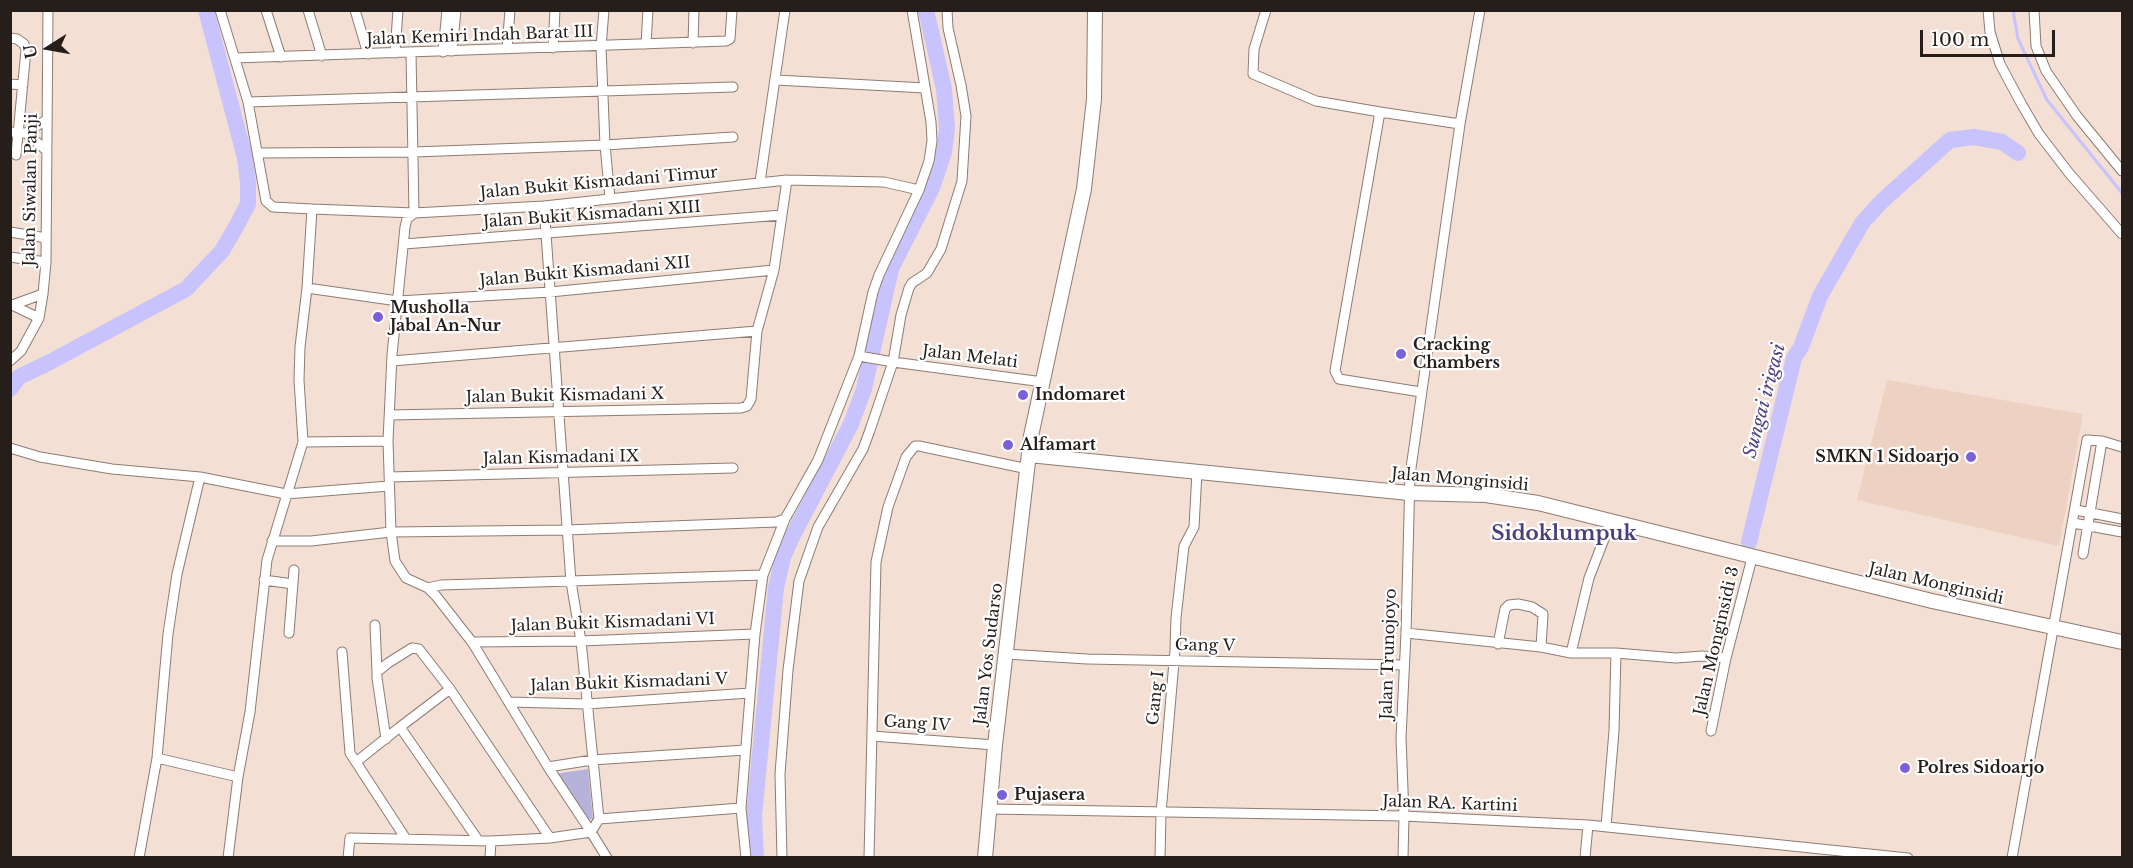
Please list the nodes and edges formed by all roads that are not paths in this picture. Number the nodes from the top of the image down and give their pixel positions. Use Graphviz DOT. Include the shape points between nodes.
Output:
graph roads {
  1 [pos="48,10"];
  2 [pos="220,10"];
  3 [pos="266,10"];
  4 [pos="308,10"];
  5 [pos="355,10"];
  6 [pos="398,10"];
  7 [pos="447,10"];
  8 [pos="456,10"];
  9 [pos="510,10"];
  10 [pos="555,10"];
  11 [pos="604,10"];
  12 [pos="648,10"];
  13 [pos="694,10"];
  14 [pos="732,10"];
  15 [pos="785,10"];
  16 [pos="912,10"];
  17 [pos="946,10"];
  18 [pos="1095,10"];
  19 [pos="1266,10"];
  20 [pos="1480,10"];
  21 [pos="1988,10"];
  22 [pos="2034,10"];
  23 [pos="10,38"];
  24 [pos="693,43"];
  25 [pos="646,44"];
  26 [pos="601,47"];
  27 [pos="553,48"];
  28 [pos="507,49"];
  29 [pos="448,51"];
  30 [pos="395,53"];
  31 [pos="411,53"];
  32 [pos="368,54"];
  33 [pos="322,56"];
  34 [pos="281,57"];
  35 [pos="236,58"];
  36 [pos="776,80"];
  37 [pos="10,84"];
  38 [pos="23,85"];
  39 [pos="733,87"];
  40 [pos="925,88"];
  41 [pos="604,91"];
  42 [pos="412,98"];
  43 [pos="248,102"];
  44 [pos="1380,112"];
  45 [pos="46,120"];
  46 [pos="1460,124"];
  47 [pos="18,132"];
  48 [pos="733,137"];
  49 [pos="605,145"];
  50 [pos="46,150"];
  51 [pos="414,152"];
  52 [pos="258,153"];
  53 [pos="16,155"];
  54 [pos="2122,171"];
  55 [pos="787,180"];
  56 [pos="760,182"];
  57 [pos="920,190"];
  58 [pos="610,198"];
  59 [pos="544,206"];
  60 [pos="312,209"];
  61 [pos="414,213"];
  62 [pos="782,215"];
  63 [pos="10,232"];
  64 [pos="546,234"];
  65 [pos="2122,234"];
  66 [pos="46,238"];
  67 [pos="404,244"];
  68 [pos="10,257"];
  69 [pos="46,262"];
  70 [pos="774,270"];
  71 [pos="307,288"];
  72 [pos="550,292"];
  73 [pos="43,294"];
  74 [pos="398,301"];
  75 [pos="13,304"];
  76 [pos="39,318"];
  77 [pos="757,331"];
  78 [pos="553,347"];
  79 [pos="864,356"];
  80 [pos="10,361"];
  81 [pos="392,361"];
  82 [pos="890,361"];
  83 [pos="1043,382"];
  84 [pos="1421,392"];
  85 [pos="558,411"];
  86 [pos="390,415"];
  87 [pos="388,441"];
  88 [pos="2102,441"];
  89 [pos="303,442"];
  90 [pos="2122,447"];
  91 [pos="10,448"];
  92 [pos="1028,462"];
  93 [pos="733,468"];
  94 [pos="1197,472"];
  95 [pos="562,473"];
  96 [pos="200,477"];
  97 [pos="389,481"];
  98 [pos="1409,493"];
  99 [pos="286,494"];
  100 [pos="2076,510"];
  101 [pos="2091,513"];
  102 [pos="785,519"];
  103 [pos="2122,519"];
  104 [pos="1611,521"];
  105 [pos="2073,523"];
  106 [pos="2088,526"];
  107 [pos="567,530"];
  108 [pos="391,532"];
  109 [pos="2122,532"];
  110 [pos="272,542"];
  111 [pos="2083,554"];
  112 [pos="1752,558"];
  113 [pos="294,570"];
  114 [pos="763,574"];
  115 [pos="264,580"];
  116 [pos="571,582"];
  117 [pos="292,584"];
  118 [pos="428,588"];
  119 [pos="375,625"];
  120 [pos="2055,626"];
  121 [pos="289,633"];
  122 [pos="1406,633"];
  123 [pos="755,634"];
  124 [pos="581,641"];
  125 [pos="472,642"];
  126 [pos="2122,642"];
  127 [pos="1498,644"];
  128 [pos="1541,647"];
  129 [pos="342,652"];
  130 [pos="1571,653"];
  131 [pos="1616,653"];
  132 [pos="1006,654"];
  133 [pos="1726,658"];
  134 [pos="1174,661"];
  135 [pos="1404,665"];
  136 [pos="377,672"];
  137 [pos="450,689"];
  138 [pos="750,693"];
  139 [pos="509,702"];
  140 [pos="587,704"];
  141 [pos="400,727"];
  142 [pos="1711,731"];
  143 [pos="872,736"];
  144 [pos="386,739"];
  145 [pos="995,745"];
  146 [pos="745,750"];
  147 [pos="157,758"];
  148 [pos="592,760"];
  149 [pos="356,762"];
  150 [pos="548,767"];
  151 [pos="238,777"];
  152 [pos="741,808"];
  153 [pos="990,809"];
  154 [pos="1161,813"];
  155 [pos="1404,816"];
  156 [pos="599,819"];
  157 [pos="1588,825"];
  158 [pos="1606,826"];
  159 [pos="591,832"];
  160 [pos="550,838"];
  161 [pos="406,839"];
  162 [pos="478,840"];
  163 [pos="491,841"];
  164 [pos="139,858"];
  165 [pos="228,858"];
  166 [pos="348,858"];
  167 [pos="490,858"];
  168 [pos="608,858"];
  169 [pos="746,858"];
  170 [pos="782,858"];
  171 [pos="869,858"];
  172 [pos="985,858"];
  173 [pos="1160,858"];
  174 [pos="1403,858"];
  175 [pos="1585,858"];
  176 [pos="1908,858"];
  177 [pos="2012,858"];
  1 -- 45 [label="street, Jalan Siwalan Panji"];
  2 -- 35 [label="street"];
  3 -- 34 [label="street"];
  4 -- 33 [label="street"];
  5 -- 32 [label="street"];
  6 -- 30 [label="street"];
  7 -- 29 [label="street"];
  8 -- 29 [label="street"];
  9 -- 28 [label="street"];
  10 -- 27 [label="street"];
  11 -- 26 [label="street"];
  12 -- 25 [label="street"];
  13 -- 24 [label="street"];
  14 -- 24 [label="street, Jalan Kemiri Indah Barat III" via="730,39"];
  15 -- 36 [label="street"];
  16 -- 40 [label="street"];
  17 -- 82 [label="street" via="966,116 962,181 941,249 927,273 909,288"];
  18 -- 83 [label="main road, Jalan Yos Sudarso" via="1094,99 1084,189"];
  19 -- 44 [label="street" via="1254,49 1253,74 1316,101"];
  20 -- 46 [label="street, Jalan Trunojoyo"];
  21 -- 65 [label="street" via="2000,64 2039,134"];
  22 -- 54 [label="street" via="2036,46 2046,71"];
  23 -- 38 [label="street" via="24,44 26,50"];
  24 -- 25 [label="street, Jalan Kemiri Indah Barat III"];
  25 -- 26 [label="street, Jalan Kemiri Indah Barat III"];
  26 -- 27 [label="street, Jalan Kemiri Indah Barat III"];
  26 -- 41 [label="street"];
  27 -- 28 [label="street, Jalan Kemiri Indah Barat III"];
  28 -- 29 [label="street, Jalan Kemiri Indah Barat III"];
  29 -- 31 [label="street, Jalan Kemiri Indah Barat III"];
  30 -- 31 [label="street, Jalan Kemiri Indah Barat III"];
  30 -- 32 [label="street, Jalan Kemiri Indah Barat III"];
  31 -- 42 [label="street"];
  32 -- 33 [label="street, Jalan Kemiri Indah Barat III"];
  33 -- 34 [label="street, Jalan Kemiri Indah Barat III"];
  34 -- 35 [label="street, Jalan Kemiri Indah Barat III"];
  35 -- 43 [label="street"];
  36 -- 40 [label="street"];
  36 -- 56 [label="street"];
  37 -- 38 [label="street"];
  38 -- 47 [label="street"];
  39 -- 41 [label="street"];
  40 -- 57 [label="street" via="932,141"];
  41 -- 42 [label="street"];
  41 -- 49 [label="street"];
  42 -- 43 [label="street"];
  42 -- 51 [label="street"];
  43 -- 52 [label="street"];
  44 -- 46 [label="street"];
  44 -- 84 [label="street" via="1335,371 1348,382"];
  45 -- 47 [label="street"];
  45 -- 50 [label="street, Jalan Siwalan Panji"];
  46 -- 84 [label="street, Jalan Trunojoyo"];
  47 -- 50 [label="street"];
  47 -- 53 [label="street"];
  48 -- 49 [label="street"];
  49 -- 51 [label="street"];
  49 -- 58 [label="street"];
  50 -- 66 [label="street, Jalan Siwalan Panji"];
  51 -- 52 [label="street"];
  51 -- 61 [label="street"];
  52 -- 60 [label="street, Jalan Bukit Kismadani Timur" via="268,205"];
  55 -- 56 [label="street, Jalan Bukit Kismadani Timur"];
  55 -- 57 [label="street, Jalan Bukit Kismadani Timur" via="884,182"];
  55 -- 62 [label="street"];
  56 -- 58 [label="street, Jalan Bukit Kismadani Timur"];
  57 -- 79 [label="street" via="879,275 866,321"];
  58 -- 59 [label="street, Jalan Bukit Kismadani Timur"];
  59 -- 61 [label="street, Jalan Bukit Kismadani Timur"];
  59 -- 64 [label="street"];
  60 -- 61 [label="street, Jalan Bukit Kismadani Timur"];
  60 -- 71 [label="street"];
  61 -- 67 [label="street" via="407,219"];
  62 -- 64 [label="street, Jalan Bukit Kismadani XIII"];
  62 -- 70 [label="street"];
  63 -- 66 [label="street"];
  64 -- 67 [label="street, Jalan Bukit Kismadani XIII"];
  64 -- 72 [label="street"];
  66 -- 69 [label="street, Jalan Siwalan Panji"];
  67 -- 74 [label="street"];
  68 -- 69 [label="street"];
  69 -- 73 [label="street, Jalan Siwalan Panji"];
  70 -- 72 [label="street, Jalan Bukit Kismadani XII"];
  70 -- 77 [label="street"];
  71 -- 74 [label="street, Jalan Bukit Kismadani XII"];
  71 -- 89 [label="street" via="299,380"];
  72 -- 74 [label="street, Jalan Bukit Kismadani XII"];
  72 -- 78 [label="street"];
  73 -- 75 [label="street"];
  73 -- 76 [label="street, Jalan Siwalan Panji"];
  74 -- 81 [label="street"];
  75 -- 76 [label="street"];
  76 -- 80 [label="street, Jalan Siwalan Panji" via="21,351"];
  77 -- 78 [label="street"];
  77 -- 85 [label="street, Jalan Bukit Kismadani X" via="751,399 747,406"];
  78 -- 81 [label="street"];
  78 -- 85 [label="street"];
  79 -- 82 [label="street, Jalan Melati"];
  79 -- 102 [label="street" via="818,460"];
  81 -- 86 [label="street"];
  82 -- 83 [label="street, Jalan Melati"];
  82 -- 170 [label="street" via="863,449 818,527 799,581 780,774"];
  83 -- 92 [label="main road, Jalan Yos Sudarso"];
  84 -- 98 [label="street, Jalan Trunojoyo"];
  85 -- 86 [label="street, Jalan Bukit Kismadani X"];
  85 -- 95 [label="street"];
  86 -- 87 [label="street"];
  87 -- 89 [label="street"];
  87 -- 97 [label="street"];
  88 -- 90 [label="street"];
  88 -- 100 [label="street" via="2087,440"];
  88 -- 101 [label="street"];
  89 -- 99 [label="street"];
  91 -- 96 [label="street, Jalan Kismadani IX" via="102,467"];
  92 -- 94 [label="main road, Jalan Monginsidi"];
  92 -- 132 [label="main road, Jalan Yos Sudarso"];
  92 -- 143 [label="street" via="919,446 906,457 888,507 876,562"];
  93 -- 95 [label="street, Jalan Kismadani IX"];
  94 -- 98 [label="main road, Jalan Monginsidi"];
  94 -- 134 [label="street, Gang I" via="1194,527 1184,546"];
  95 -- 97 [label="street, Jalan Kismadani IX"];
  95 -- 107 [label="street"];
  96 -- 99 [label="street, Jalan Kismadani IX"];
  96 -- 147 [label="street" via="177,573"];
  97 -- 99 [label="street, Jalan Kismadani IX"];
  97 -- 108 [label="street"];
  98 -- 104 [label="main road, Jalan Monginsidi" via="1486,495"];
  98 -- 122 [label="street, Jalan Trunojoyo"];
  99 -- 110 [label="street"];
  100 -- 101 [label="street"];
  100 -- 105 [label="street"];
  101 -- 103 [label="street"];
  101 -- 106 [label="street"];
  102 -- 107 [label="street"];
  102 -- 114 [label="street"];
  104 -- 112 [label="main road, Jalan Monginsidi"];
  104 -- 130 [label="street" via="1588,578"];
  105 -- 106 [label="street"];
  105 -- 120 [label="street"];
  106 -- 109 [label="street"];
  106 -- 111 [label="street"];
  107 -- 108 [label="street"];
  107 -- 116 [label="street"];
  108 -- 110 [label="street"];
  108 -- 118 [label="street" via="400,571"];
  110 -- 115 [label="street"];
  112 -- 120 [label="main road, Jalan Monginsidi"];
  112 -- 133 [label="street, Jalan Monginsidi 3"];
  113 -- 117 [label="street"];
  114 -- 116 [label="street"];
  114 -- 123 [label="street"];
  115 -- 117 [label="street"];
  115 -- 151 [label="street" via="250,712"];
  116 -- 118 [label="street"];
  116 -- 124 [label="street"];
  117 -- 121 [label="street"];
  118 -- 125 [label="street"];
  119 -- 136 [label="street"];
  120 -- 126 [label="main road, Jalan Monginsidi"];
  120 -- 177 [label="street"];
  122 -- 127 [label="street"];
  122 -- 135 [label="street, Jalan Trunojoyo"];
  123 -- 124 [label="street, Jalan Bukit Kismadani VI"];
  123 -- 138 [label="street"];
  124 -- 125 [label="street, Jalan Bukit Kismadani VI"];
  124 -- 140 [label="street"];
  125 -- 139 [label="street"];
  127 -- 128 [label="street"];
  127 -- 128 [label="street" via="1505,609 1518,604 1543,614"];
  128 -- 130 [label="street"];
  129 -- 149 [label="street" via="349,747"];
  130 -- 131 [label="street"];
  131 -- 133 [label="street"];
  131 -- 158 [label="street"];
  132 -- 134 [label="street, Gang V"];
  132 -- 145 [label="main road, Jalan Yos Sudarso"];
  133 -- 142 [label="street, Jalan Monginsidi 3"];
  134 -- 135 [label="street, Gang V"];
  134 -- 154 [label="street, Gang I"];
  135 -- 155 [label="street, Jalan Trunojoyo"];
  136 -- 137 [label="street" via="412,648 418,649"];
  136 -- 144 [label="street"];
  137 -- 141 [label="street"];
  137 -- 160 [label="street"];
  138 -- 140 [label="street, Jalan Bukit Kismadani V"];
  138 -- 146 [label="street"];
  139 -- 140 [label="street, Jalan Bukit Kismadani V"];
  139 -- 150 [label="street"];
  140 -- 148 [label="street"];
  141 -- 144 [label="street"];
  141 -- 162 [label="street"];
  143 -- 145 [label="street, Gang IV"];
  143 -- 171 [label="street"];
  144 -- 149 [label="street"];
  145 -- 153 [label="main road, Jalan Yos Sudarso"];
  146 -- 148 [label="street"];
  146 -- 152 [label="street"];
  147 -- 151 [label="street"];
  147 -- 164 [label="street"];
  148 -- 150 [label="street"];
  148 -- 156 [label="street"];
  149 -- 161 [label="street"];
  150 -- 159 [label="street"];
  151 -- 165 [label="street"];
  152 -- 156 [label="street"];
  152 -- 169 [label="street"];
  153 -- 154 [label="street, Jalan RA. Kartini"];
  153 -- 172 [label="main road, Jalan Yos Sudarso"];
  154 -- 155 [label="street, Jalan RA. Kartini"];
  154 -- 173 [label="street, Gang I"];
  155 -- 157 [label="street, Jalan RA. Kartini"];
  155 -- 174 [label="street, Jalan Trunojoyo"];
  156 -- 159 [label="street"];
  157 -- 158 [label="street, Jalan RA. Kartini"];
  157 -- 175 [label="street"];
  158 -- 176 [label="street, Jalan RA. Kartini"];
  159 -- 160 [label="street"];
  159 -- 168 [label="street"];
  160 -- 163 [label="street"];
  161 -- 162 [label="street"];
  161 -- 166 [label="street" via="350,838"];
  162 -- 163 [label="street"];
  163 -- 167 [label="street"];
}
